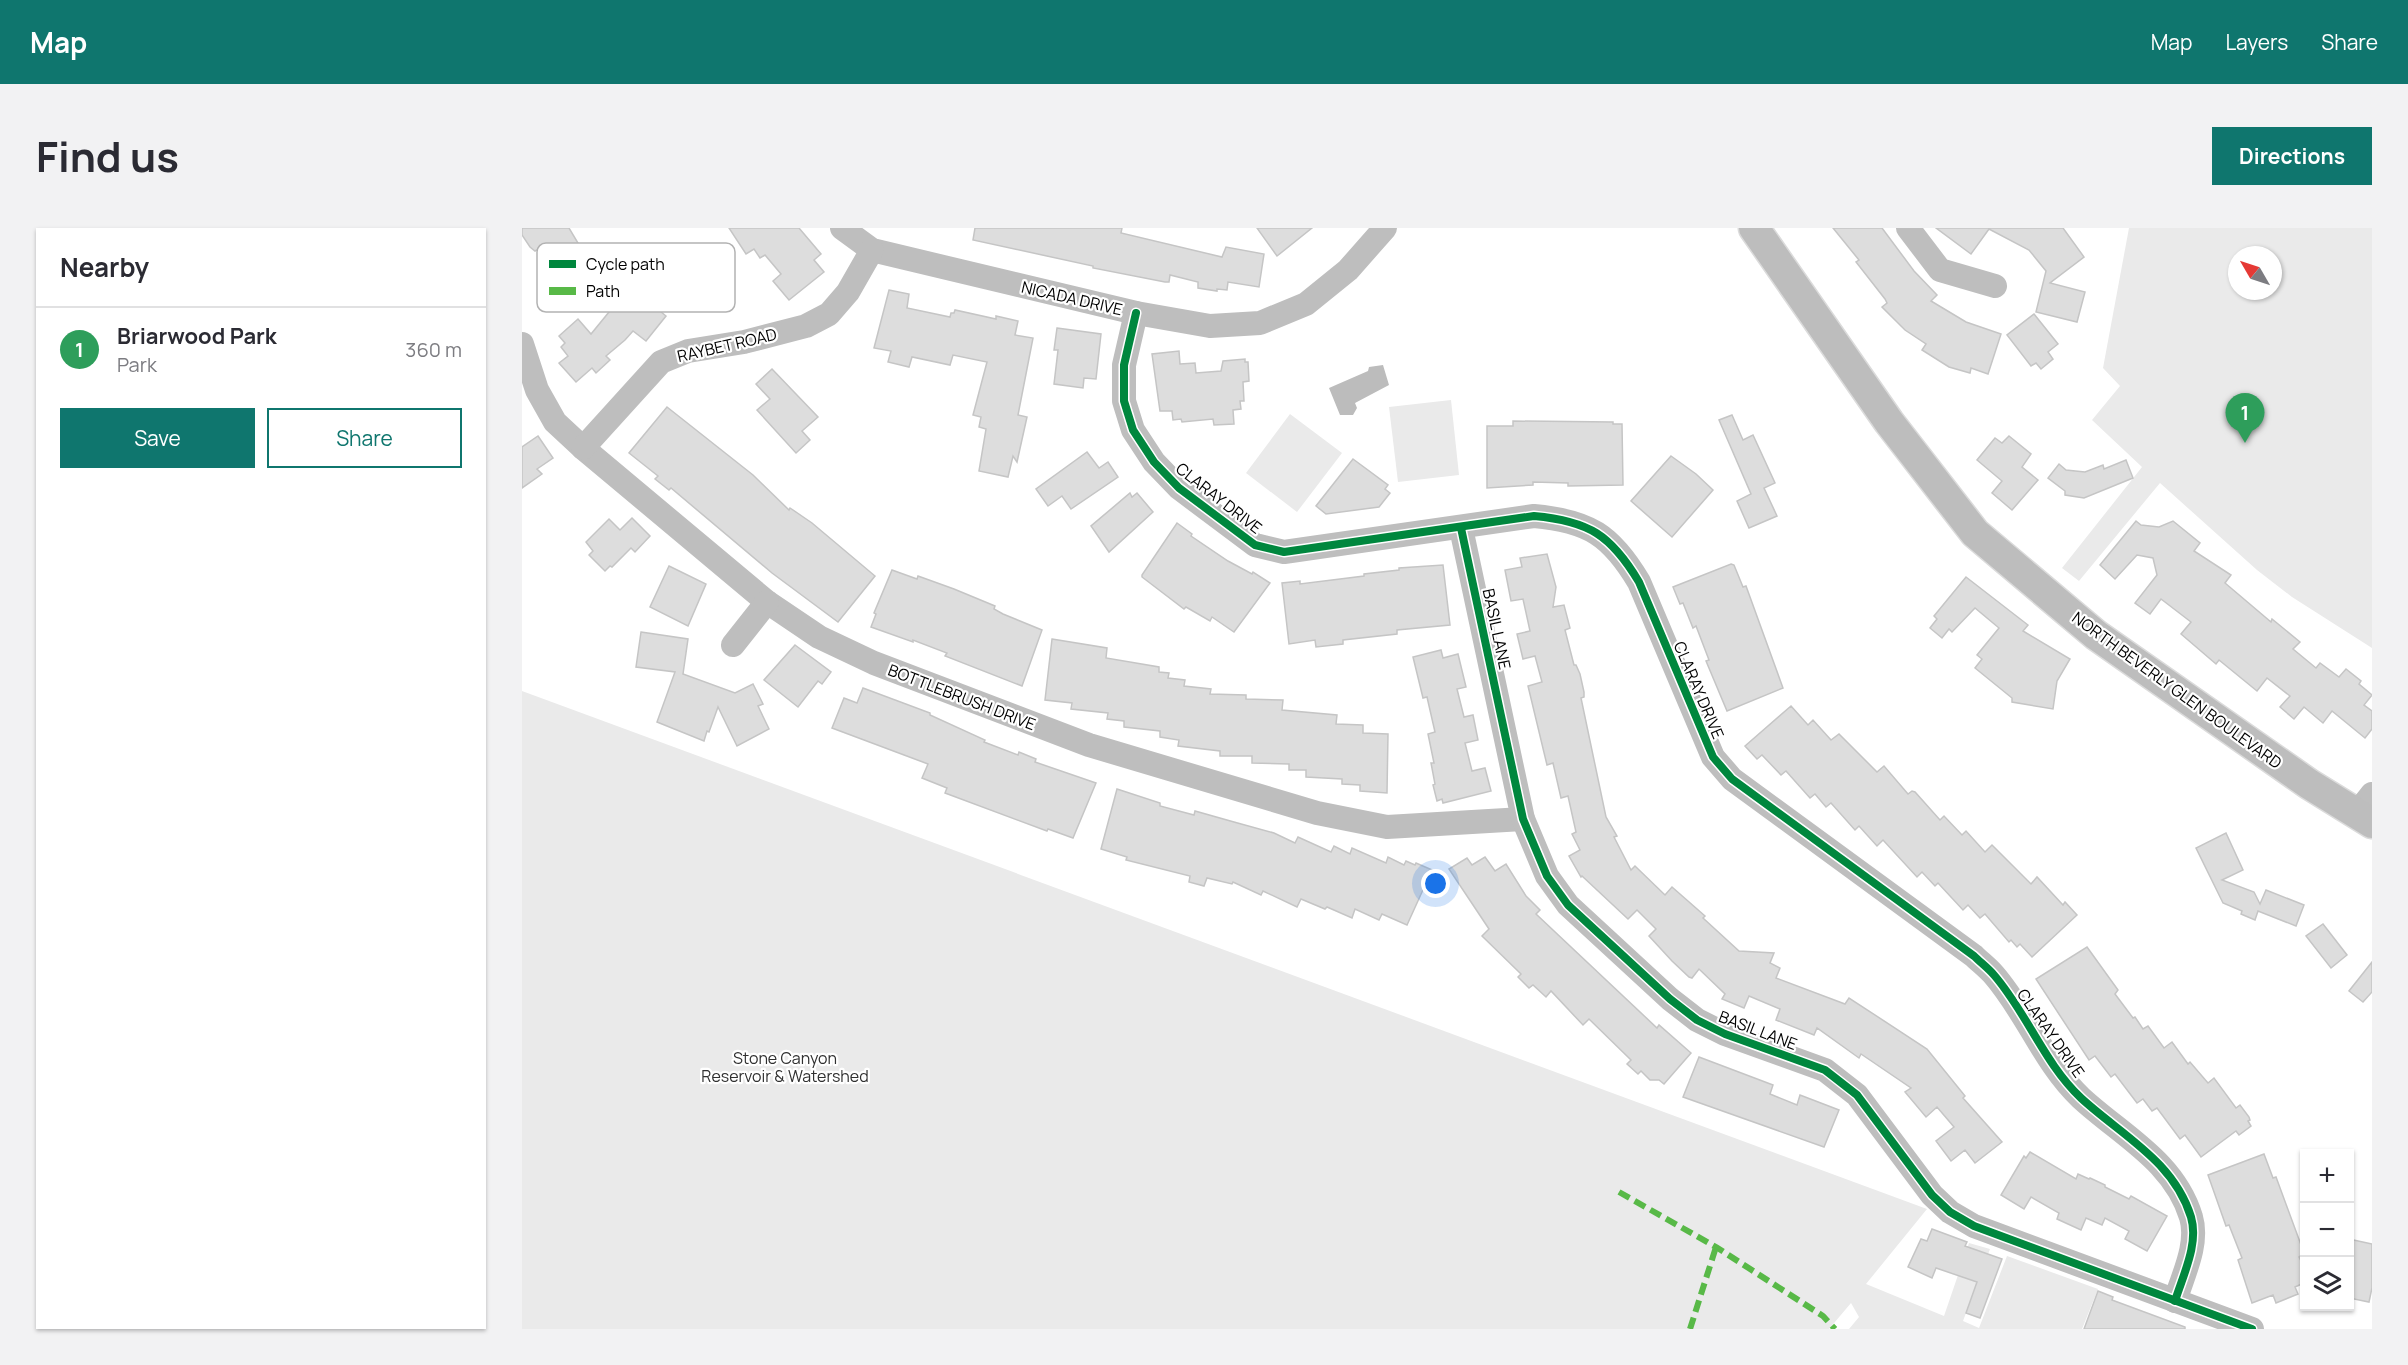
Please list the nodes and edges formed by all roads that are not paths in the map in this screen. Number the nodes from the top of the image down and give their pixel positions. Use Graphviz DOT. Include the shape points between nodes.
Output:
graph roads {
  1 [pos="842,228"];
  2 [pos="1385,228"];
  3 [pos="1754,228"];
  4 [pos="1908,228"];
  5 [pos="872,250"];
  6 [pos="1995,286"];
  7 [pos="1136,313"];
  8 [pos="522,344"];
  9 [pos="583,448"];
  10 [pos="1461,528"];
  11 [pos="767,602"];
  12 [pos="733,645"];
  13 [pos="2367,810"];
  14 [pos="1523,819"];
  15 [pos="2175,1301"];
  16 [pos="2252,1329"];
  1 -- 5 [label="street, NICADA DRIVE"];
  2 -- 7 [label="street, NICADA DRIVE" via="1348,270 1306,304 1260,323 1210,326"];
  3 -- 13 [label="main road, NORTH BEVERLY GLEN BOULEVARD" via="1889,422 1976,533 2096,635 2309,784"];
  4 -- 6 [label="street" via="1940,270"];
  5 -- 7 [label="street, NICADA DRIVE"];
  5 -- 9 [label="street, RAYBET ROAD" via="848,292 829,314 806,326 688,351 661,362"];
  7 -- 10 [label="street, CLARAY DRIVE" via="1124,365 1124,400 1133,430 1154,462 1179,488 1255,545 1284,552"];
  8 -- 9 [label="street, BOTTLEBRUSH DRIVE" via="537,390 555,422"];
  9 -- 11 [label="street, BOTTLEBRUSH DRIVE"];
  10 -- 14 [label="street, BASIL LANE"];
  10 -- 15 [label="street, CLARAY DRIVE" via="1534,516 1565,519 1590,528 1623,555 1639,582 1713,757 1732,779 1974,956 1994,975 2055,1067 2080,1097 2160,1163 2178,1188 2191,1218 2192,1250"];
  11 -- 12 [label="street"];
  11 -- 14 [label="street, BOTTLEBRUSH DRIVE" via="819,637 893,670 1089,745 1317,813 1387,827"];
  14 -- 15 [label="street, BASIL LANE" via="1547,876 1568,905 1670,999 1696,1020 1725,1034 1825,1070 1857,1095 1932,1195 1950,1212 1974,1226"];
  15 -- 16 [label="street, BASIL LANE"];
}
